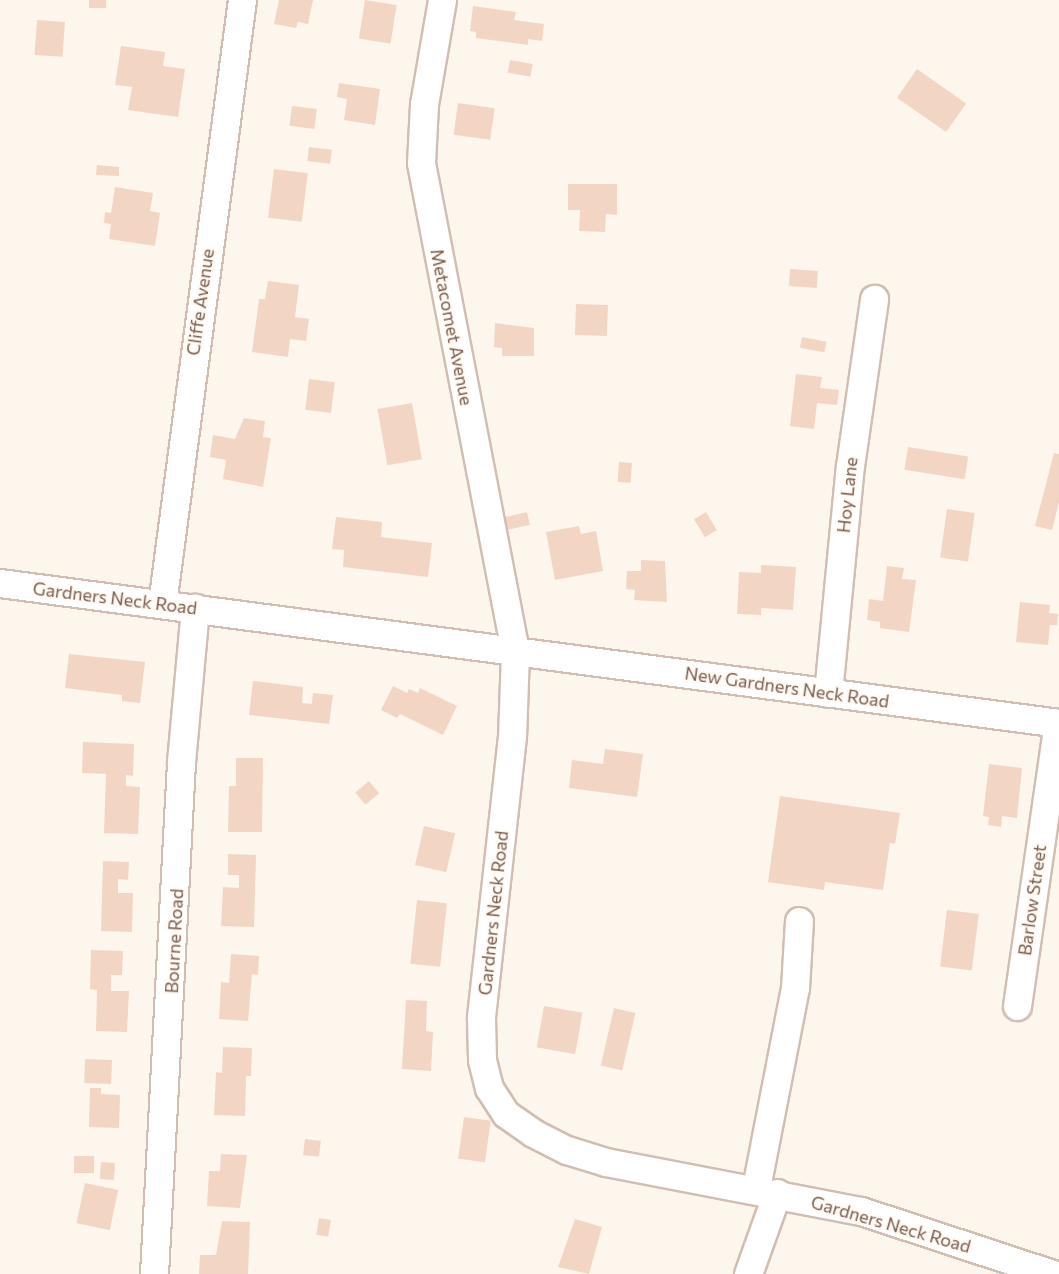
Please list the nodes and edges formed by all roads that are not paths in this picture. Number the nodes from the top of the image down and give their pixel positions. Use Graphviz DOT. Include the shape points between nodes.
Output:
graph roads {
  1 [pos="242,0"];
  2 [pos="442,0"];
  3 [pos="874,299"];
  4 [pos="0,583"];
  5 [pos="162,604"];
  6 [pos="195,608"];
  7 [pos="515,652"];
  8 [pos="828,693"];
  9 [pos="1058,723"];
  10 [pos="799,921"];
  11 [pos="1017,1006"];
  12 [pos="766,1191"];
  13 [pos="154,1274"];
  14 [pos="748,1274"];
  15 [pos="1053,1274"];
  1 -- 5 [label="street, Cliffe Avenue"];
  2 -- 7 [label="street, Metacomet Avenue" via="424,104 422,163"];
  3 -- 8 [label="street, Hoy Lane" via="850,466"];
  4 -- 5 [label="street, Gardners Neck Road"];
  5 -- 6 [label="street, Gardners Neck Road"];
  6 -- 7 [label="street, Gardners Neck Road"];
  6 -- 13 [label="street, Bourne Road" via="182,762"];
  7 -- 8 [label="street, New Gardners Neck Road"];
  7 -- 12 [label="street, Gardners Neck Road" via="512,736 481,1018 482,1060 489,1088 506,1114 567,1150 606,1162"];
  8 -- 9 [label="street, New Gardners Neck Road"];
  9 -- 11 [label="street, Barlow Street"];
  10 -- 12 [label="street" via="793,999"];
  12 -- 14 [label="street"];
  12 -- 15 [label="street, Gardners Neck Road" via="861,1211"];
}
